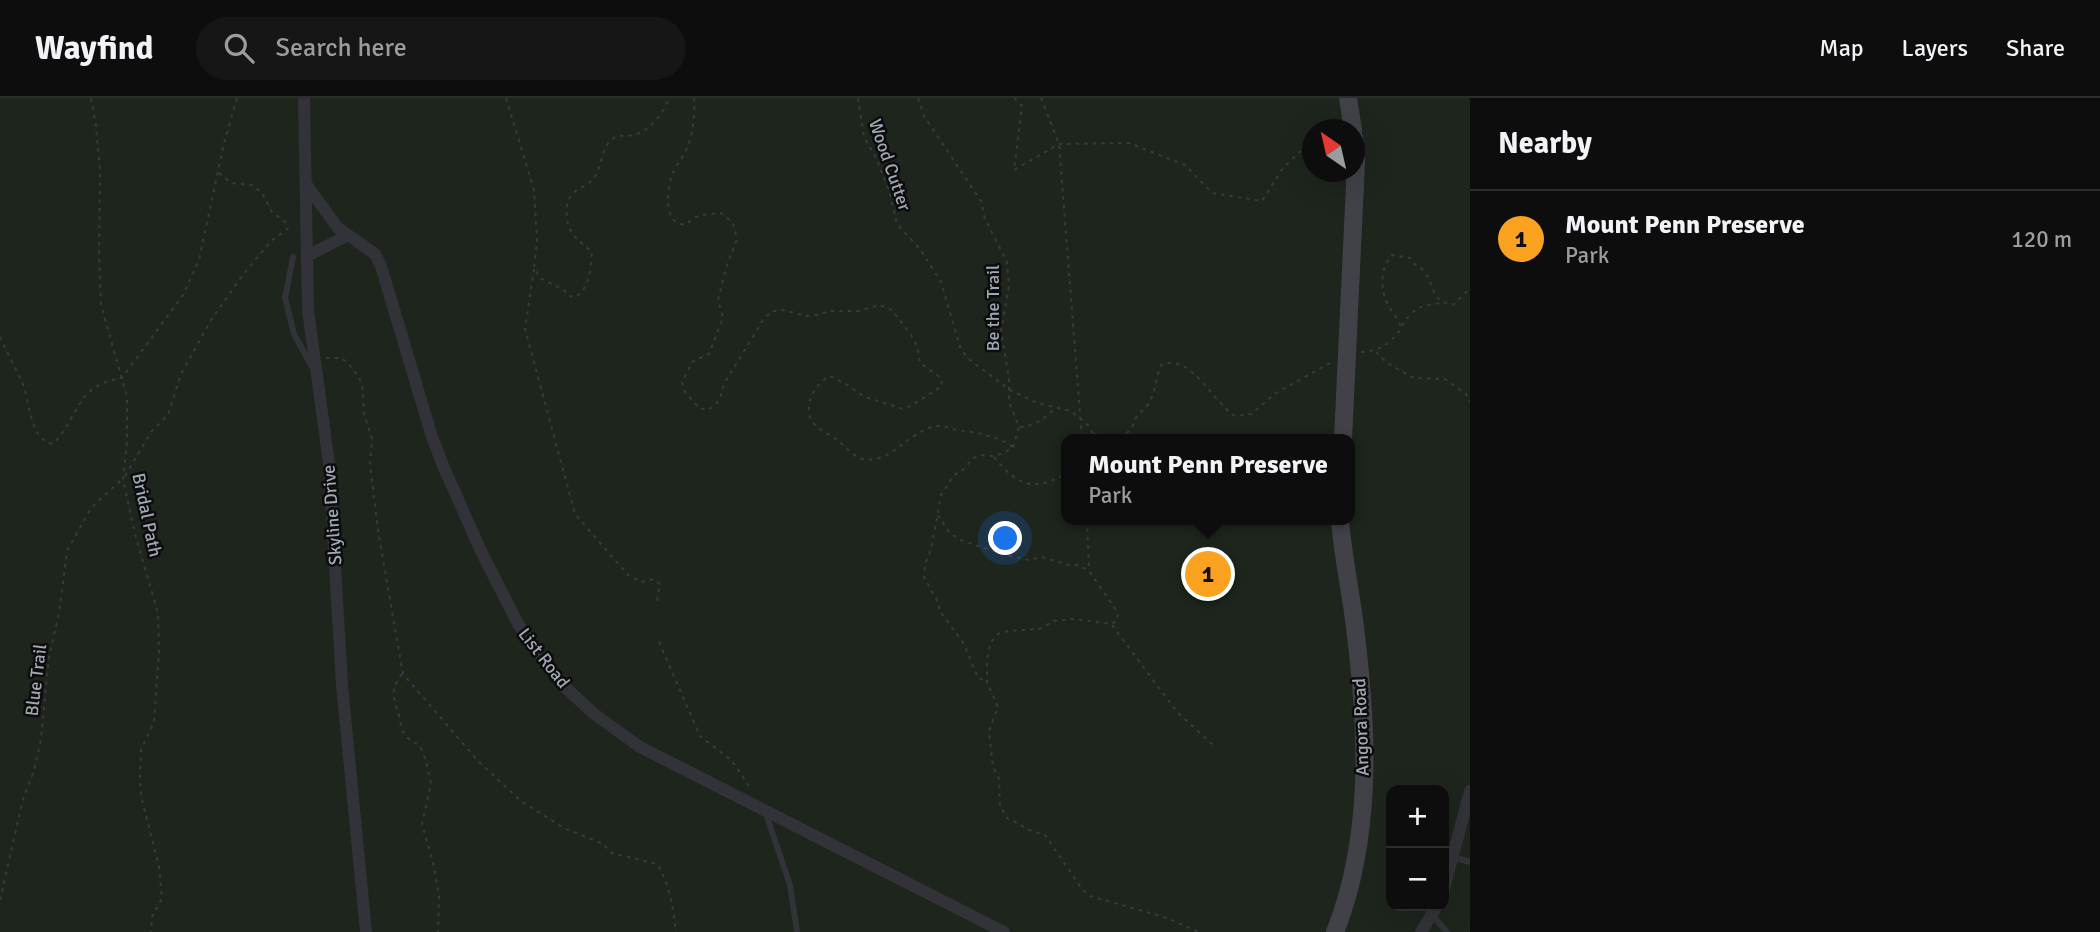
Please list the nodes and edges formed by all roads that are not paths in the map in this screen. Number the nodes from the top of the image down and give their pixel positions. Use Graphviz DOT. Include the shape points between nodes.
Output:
graph roads {
  1 [pos="304,98"];
  2 [pos="1348,98"];
  3 [pos="1351,119"];
  4 [pos="1355,182"];
  5 [pos="306,184"];
  6 [pos="348,235"];
  7 [pos="307,256"];
  8 [pos="293,257"];
  9 [pos="288,283"];
  10 [pos="307,284"];
  11 [pos="316,375"];
  12 [pos="1343,434"];
  13 [pos="1341,525"];
  14 [pos="1470,791"];
  15 [pos="766,812"];
  16 [pos="1453,857"];
  17 [pos="1470,862"];
  18 [pos="1449,871"];
  19 [pos="1434,911"];
  20 [pos="366,932"];
  21 [pos="797,932"];
  22 [pos="1004,932"];
  23 [pos="1335,932"];
  24 [pos="1421,932"];
  25 [pos="1447,932"];
  1 -- 5 [label="street, Skyline Drive"];
  2 -- 3 [label="street"];
  4 -- 12 [label="street"];
  5 -- 6 [label="street, List Road"];
  5 -- 7 [label="street, Skyline Drive"];
  6 -- 7 [label="street"];
  6 -- 15 [label="street, List Road" via="374,254 380,266 444,468 493,576 531,644 564,686 615,731"];
  7 -- 10 [label="street, Skyline Drive"];
  8 -- 9 [label="lane"];
  9 -- 10 [label="lane"];
  9 -- 11 [label="lane" via="285,299 294,334"];
  10 -- 11 [label="street, Skyline Drive"];
  11 -- 20 [label="street, Skyline Drive" via="329,463 342,684"];
  13 -- 23 [label="street, Angora Road" via="1357,638 1364,758 1354,875"];
  14 -- 16 [label="street"];
  15 -- 21 [label="lane" via="790,885"];
  15 -- 22 [label="street, List Road"];
  16 -- 17 [label="lane"];
  16 -- 18 [label="street"];
  19 -- 24 [label="street"];
  19 -- 25 [label="lane"];
}
